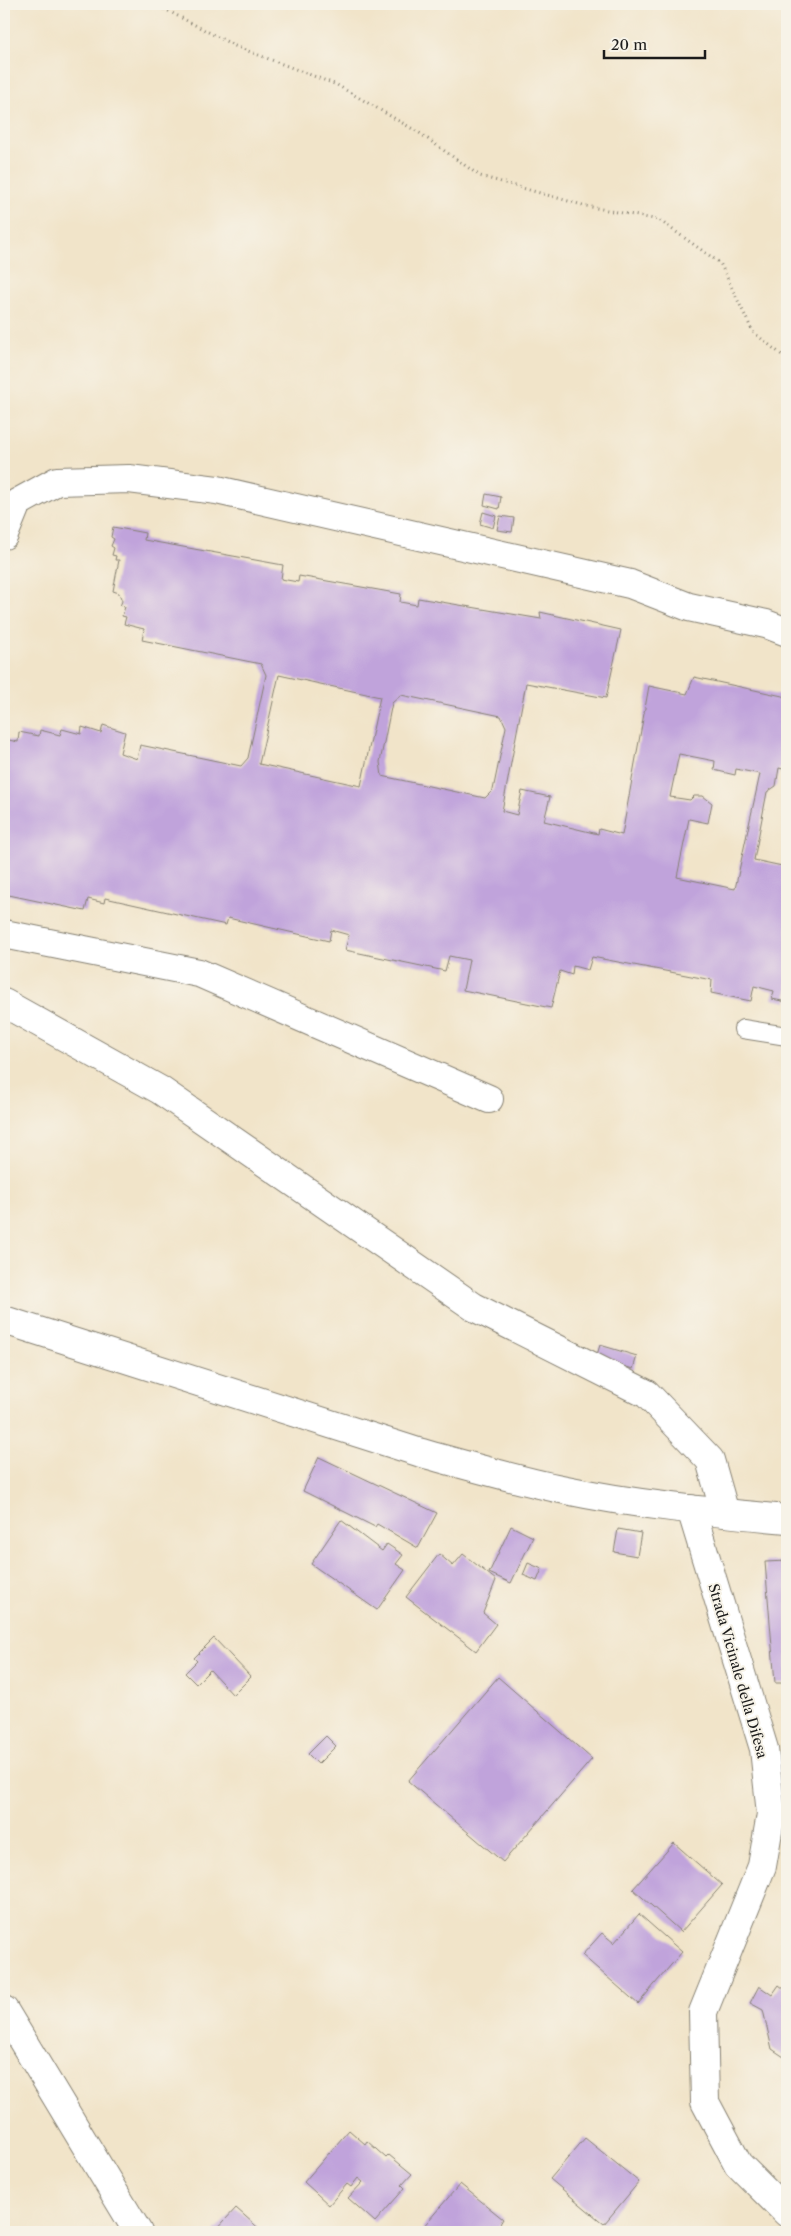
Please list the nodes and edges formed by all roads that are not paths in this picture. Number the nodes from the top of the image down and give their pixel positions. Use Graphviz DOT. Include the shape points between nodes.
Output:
graph roads {
  1 [pos="4,534"];
  2 [pos="787,632"];
  3 [pos="4,934"];
  4 [pos="4,1003"];
  5 [pos="743,1028"];
  6 [pos="787,1036"];
  7 [pos="489,1099"];
  8 [pos="4,1320"];
  9 [pos="691,1509"];
  10 [pos="724,1513"];
  11 [pos="787,1519"];
  12 [pos="4,2010"];
  13 [pos="787,2213"];
  14 [pos="138,2232"];
  1 -- 2 [label="street" via="17,503 57,481 129,479 216,490 630,584 689,607 766,624"];
  3 -- 7 [label="street" via="199,973"];
  4 -- 10 [label="street" via="160,1090 474,1307 647,1394 710,1460"];
  5 -- 6 [label="lane"];
  8 -- 9 [label="street" via="418,1452 562,1489 642,1504"];
  9 -- 10 [label="street"];
  9 -- 13 [label="street, Strada Vicinale della Difesa" via="764,1749 771,1814 762,1866 703,2012 705,2102 738,2164"];
  10 -- 11 [label="street"];
  12 -- 14 [label="street"];
}
